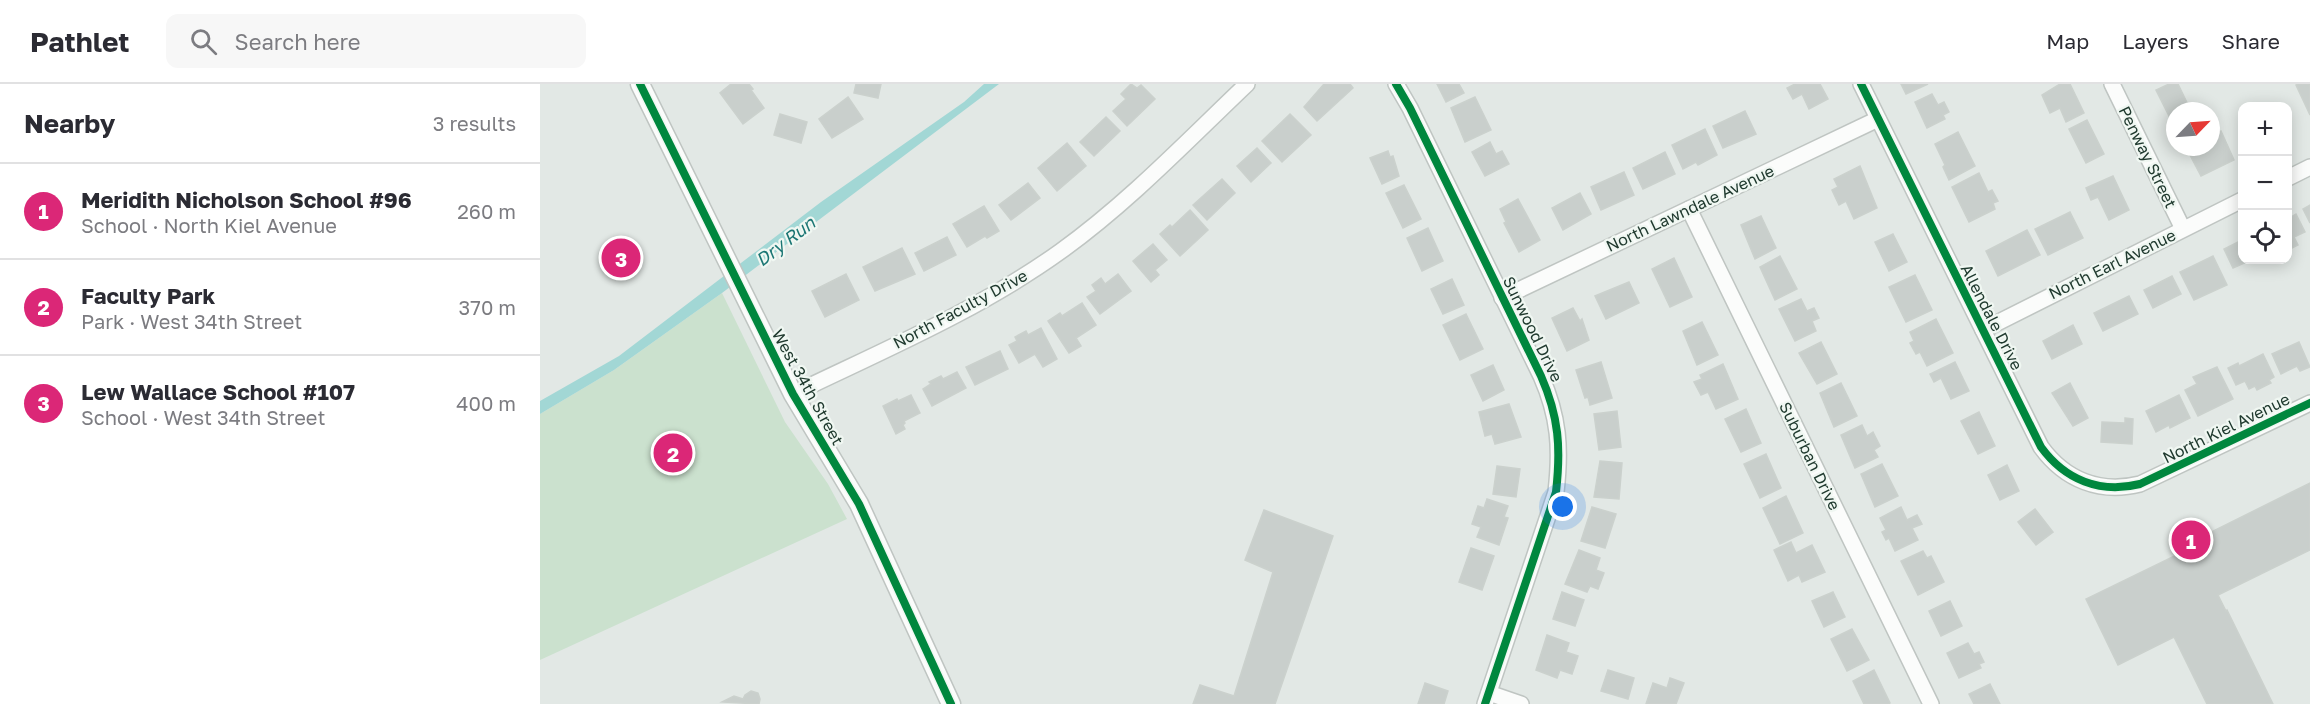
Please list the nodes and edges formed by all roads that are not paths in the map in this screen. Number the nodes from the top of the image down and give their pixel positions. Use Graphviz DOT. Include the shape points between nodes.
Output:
graph roads {
  1 [pos="640,84"];
  2 [pos="1247,84"];
  3 [pos="1396,84"];
  4 [pos="1861,84"];
  5 [pos="2112,84"];
  6 [pos="1878,119"];
  7 [pos="2310,167"];
  8 [pos="2292,176"];
  9 [pos="2238,202"];
  10 [pos="1689,209"];
  11 [pos="2183,229"];
  12 [pos="1502,298"];
  13 [pos="1983,330"];
  14 [pos="793,394"];
  15 [pos="2310,403"];
  16 [pos="2154,478"];
  17 [pos="1487,699"];
  18 [pos="951,704"];
  19 [pos="1521,704"];
  20 [pos="1931,704"];
  1 -- 14 [label="street, West 34th Street"];
  2 -- 14 [label="street, North Faculty Drive" via="1131,194 1060,252 973,306"];
  3 -- 12 [label="street, Sunwood Drive"];
  4 -- 6 [label="street, Allendale Drive"];
  5 -- 11 [label="street, Penway Street"];
  6 -- 10 [label="street, North Lawndale Avenue"];
  6 -- 13 [label="street, Allendale Drive"];
  7 -- 8 [label="street"];
  9 -- 11 [label="street, North Earl Avenue"];
  10 -- 12 [label="street, North Lawndale Avenue"];
  10 -- 20 [label="street, Suburban Drive"];
  11 -- 13 [label="street, North Earl Avenue"];
  12 -- 17 [label="street, Sunwood Drive" via="1550,396 1558,433 1559,470 1550,514"];
  13 -- 16 [label="street, Allendale Drive" via="2041,447 2061,469 2088,484 2110,488 2133,486"];
  14 -- 18 [label="street, West 34th Street" via="859,504"];
  15 -- 16 [label="street, North Kiel Avenue"];
  17 -- 19 [label="street"];
}
